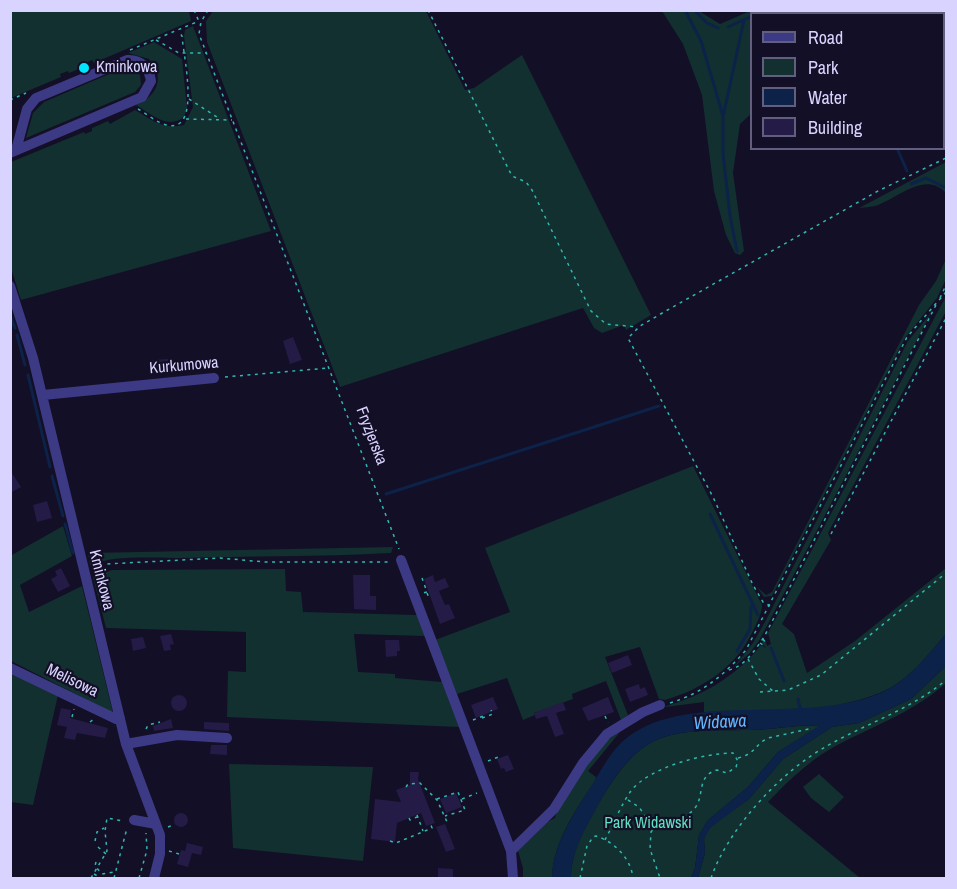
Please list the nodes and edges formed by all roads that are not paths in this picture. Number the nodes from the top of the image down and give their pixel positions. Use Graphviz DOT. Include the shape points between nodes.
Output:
graph roads {
  1 [pos="13,151"];
  2 [pos="10,286"];
  3 [pos="13,300"];
  4 [pos="214,378"];
  5 [pos="43,395"];
  6 [pos="401,560"];
  7 [pos="10,668"];
  8 [pos="660,705"];
  9 [pos="120,718"];
  10 [pos="227,738"];
  11 [pos="126,744"];
  12 [pos="134,820"];
  13 [pos="150,825"];
  14 [pos="511,851"];
  15 [pos="154,879"];
  16 [pos="513,879"];
  1 -- 1 [label="street" via="142,97 150,84 147,69 139,61 127,60 39,96 27,109"];
  2 -- 3 [label="street, Kminkowa"];
  3 -- 5 [label="street, Kminkowa"];
  4 -- 5 [label="street, Kurkumowa"];
  5 -- 9 [label="street, Kminkowa"];
  6 -- 14 [label="street"];
  7 -- 9 [label="street, Melisowa"];
  8 -- 14 [label="street" via="607,734 554,809"];
  9 -- 11 [label="street, Kminkowa"];
  10 -- 11 [label="street" via="177,735"];
  11 -- 13 [label="street, Kminkowa"];
  12 -- 13 [label="street"];
  13 -- 15 [label="street, Kminkowa" via="160,844"];
  14 -- 16 [label="street"];
}
